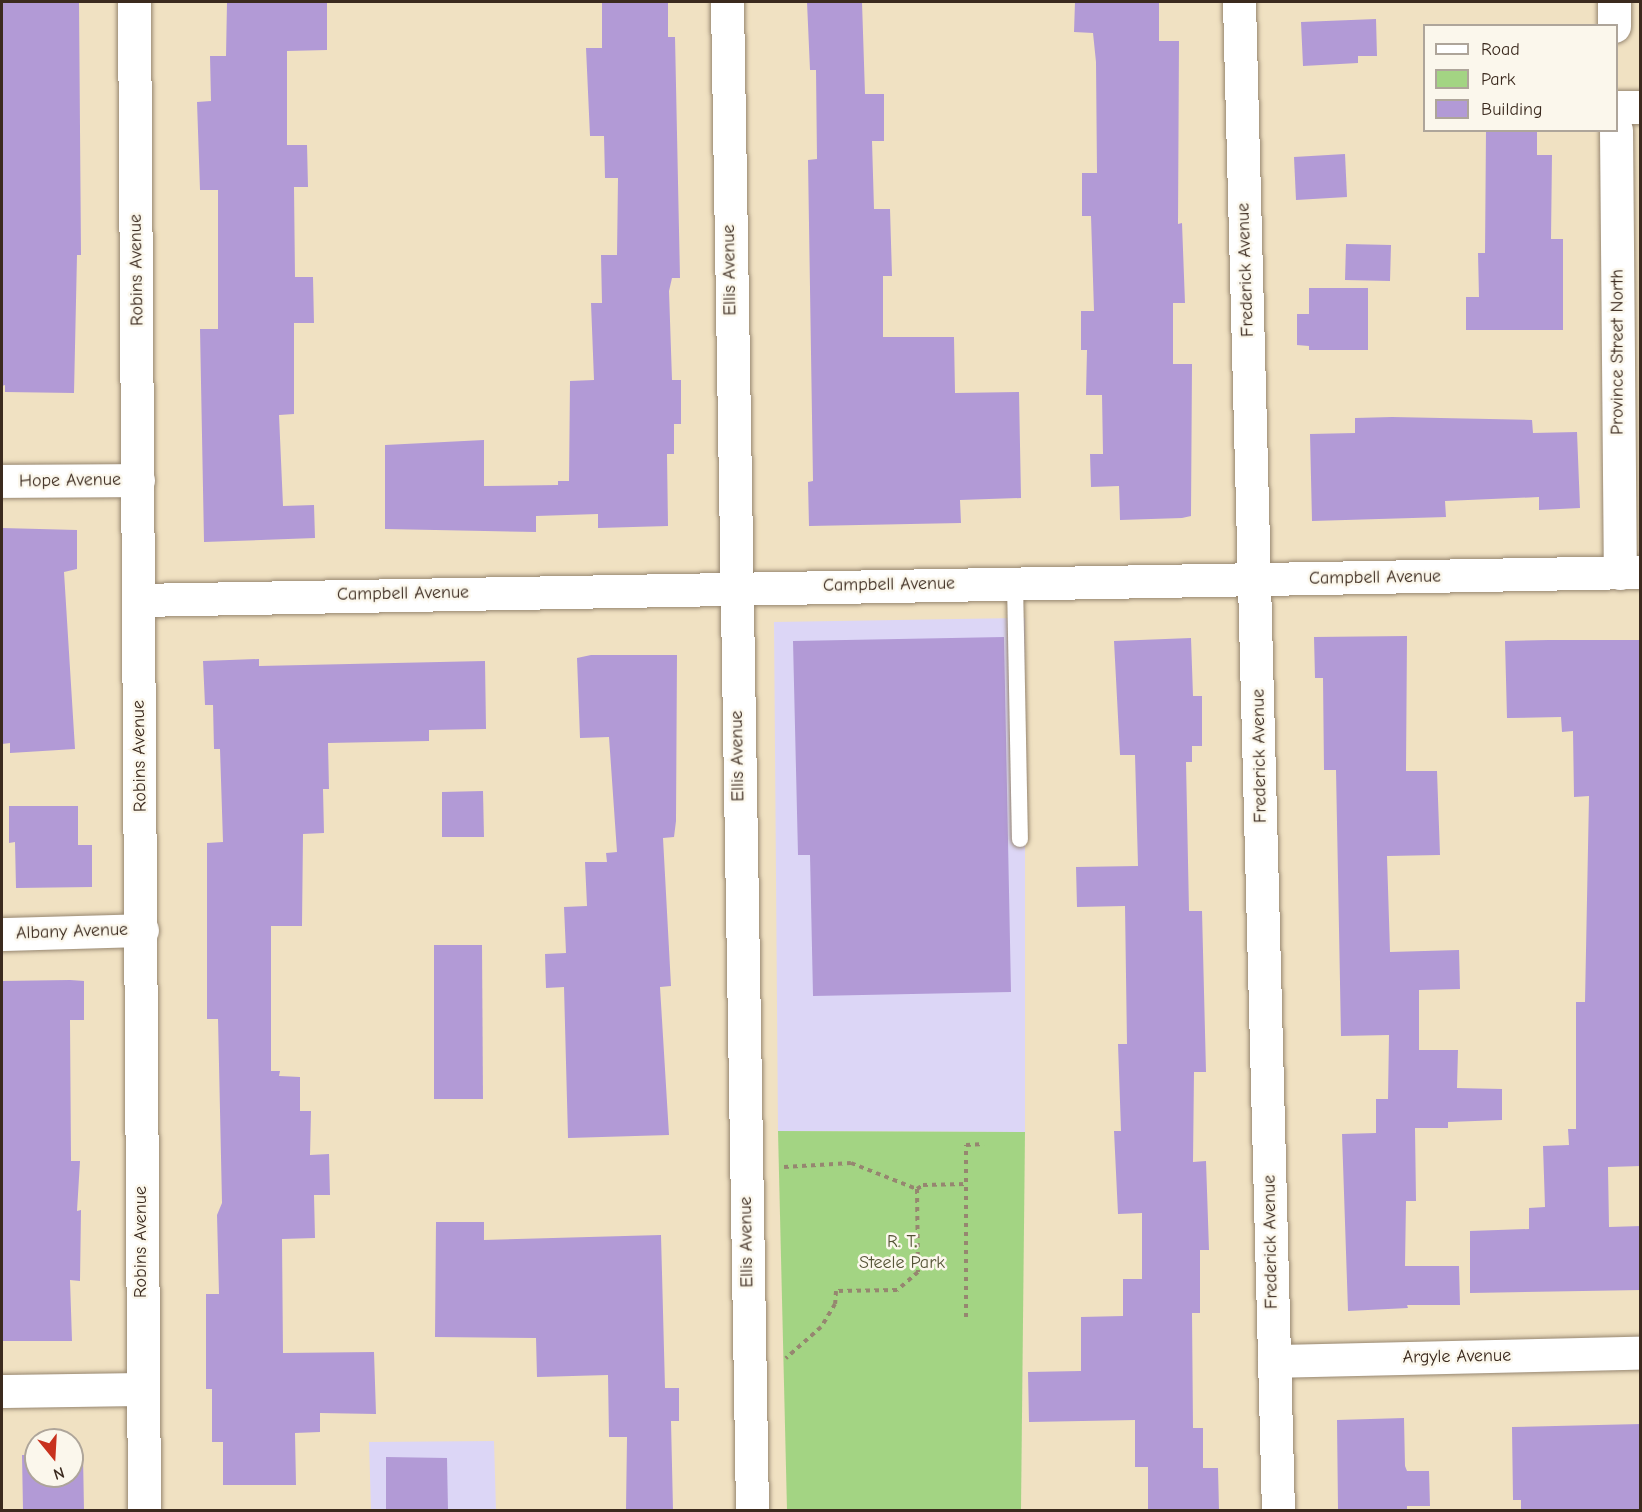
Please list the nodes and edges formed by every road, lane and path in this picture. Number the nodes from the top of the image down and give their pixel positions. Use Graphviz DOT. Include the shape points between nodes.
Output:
graph roads {
  1 [pos="135,2"];
  2 [pos="727,2"];
  3 [pos="1239,2"];
  4 [pos="1614,2"];
  5 [pos="1614,24"];
  6 [pos="1618,107"];
  7 [pos="1641,107"];
  8 [pos="1616,132"];
  9 [pos="138,480"];
  10 [pos="2,482"];
  11 [pos="1630,572"];
  12 [pos="1255,580"];
  13 [pos="1015,583"];
  14 [pos="735,587"];
  15 [pos="138,600"];
  16 [pos="1020,839"];
  17 [pos="142,930"];
  18 [pos="2,934"];
  19 [pos="984,1144"];
  20 [pos="746,1165"];
  21 [pos="966,1184"];
  22 [pos="917,1189"];
  23 [pos="966,1317"];
  24 [pos="1641,1353"];
  25 [pos="1274,1361"];
  26 [pos="750,1363"];
  27 [pos="141,1389"];
  28 [pos="2,1391"];
  29 [pos="144,1510"];
  30 [pos="752,1510"];
  31 [pos="1278,1510"];
  1 -- 9 [label="street, Robins Avenue"];
  2 -- 14 [label="street, Ellis Avenue"];
  3 -- 12 [label="street, Frederick Avenue"];
  4 -- 5 [label="street"];
  6 -- 7 [label="street"];
  8 -- 11 [label="street, Province Street North"];
  9 -- 10 [label="street, Hope Avenue"];
  9 -- 15 [label="street, Robins Avenue"];
  11 -- 12 [label="street, Campbell Avenue"];
  12 -- 13 [label="street, Campbell Avenue"];
  12 -- 25 [label="street, Frederick Avenue"];
  13 -- 14 [label="street, Campbell Avenue"];
  13 -- 16 [label="lane"];
  14 -- 15 [label="street, Campbell Avenue"];
  14 -- 20 [label="street, Ellis Avenue"];
  15 -- 17 [label="street, Robins Avenue"];
  17 -- 18 [label="street, Albany Avenue"];
  17 -- 27 [label="street, Robins Avenue"];
  19 -- 21 [label="path" via="966,1145"];
  20 -- 22 [label="path" via="812,1168 851,1163"];
  20 -- 26 [label="street, Ellis Avenue"];
  21 -- 22 [label="path" via="923,1185"];
  21 -- 23 [label="path"];
  22 -- 26 [label="path" via="918,1272 897,1290 836,1291 835,1304 821,1327 789,1358"];
  24 -- 25 [label="street, Argyle Avenue"];
  25 -- 31 [label="street, Frederick Avenue"];
  26 -- 30 [label="street, Ellis Avenue"];
  27 -- 28 [label="street"];
  27 -- 29 [label="street, Robins Avenue"];
}
